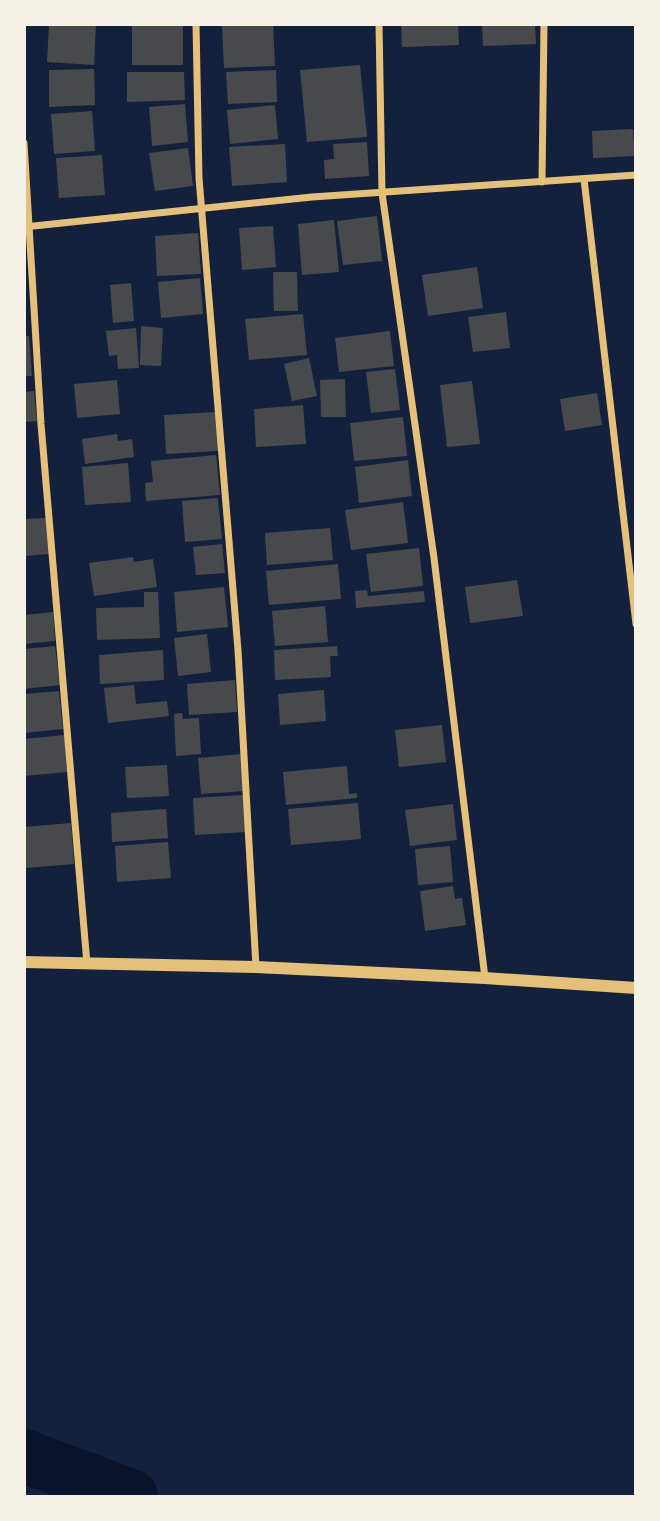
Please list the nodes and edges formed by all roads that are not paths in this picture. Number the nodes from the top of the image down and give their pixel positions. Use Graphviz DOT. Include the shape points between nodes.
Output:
graph roads {
  1 [pos="196,24"];
  2 [pos="379,24"];
  3 [pos="544,24"];
  4 [pos="24,143"];
  5 [pos="635,175"];
  6 [pos="584,178"];
  7 [pos="542,181"];
  8 [pos="382,192"];
  9 [pos="201,209"];
  10 [pos="28,226"];
  11 [pos="635,624"];
  12 [pos="24,962"];
  13 [pos="87,964"];
  14 [pos="256,967"];
  15 [pos="485,978"];
  16 [pos="635,988"];
  1 -- 9 [label="street"];
  2 -- 8 [label="street"];
  3 -- 7 [label="street"];
  4 -- 10 [label="street"];
  5 -- 6 [label="street"];
  6 -- 7 [label="street"];
  6 -- 11 [label="street"];
  7 -- 8 [label="street"];
  8 -- 9 [label="street"];
  8 -- 15 [label="street" via="434,558"];
  9 -- 10 [label="street"];
  9 -- 14 [label="street" via="239,650"];
  10 -- 13 [label="street"];
  12 -- 13 [label="street"];
  13 -- 14 [label="street"];
  14 -- 15 [label="street"];
  15 -- 16 [label="street"];
}
